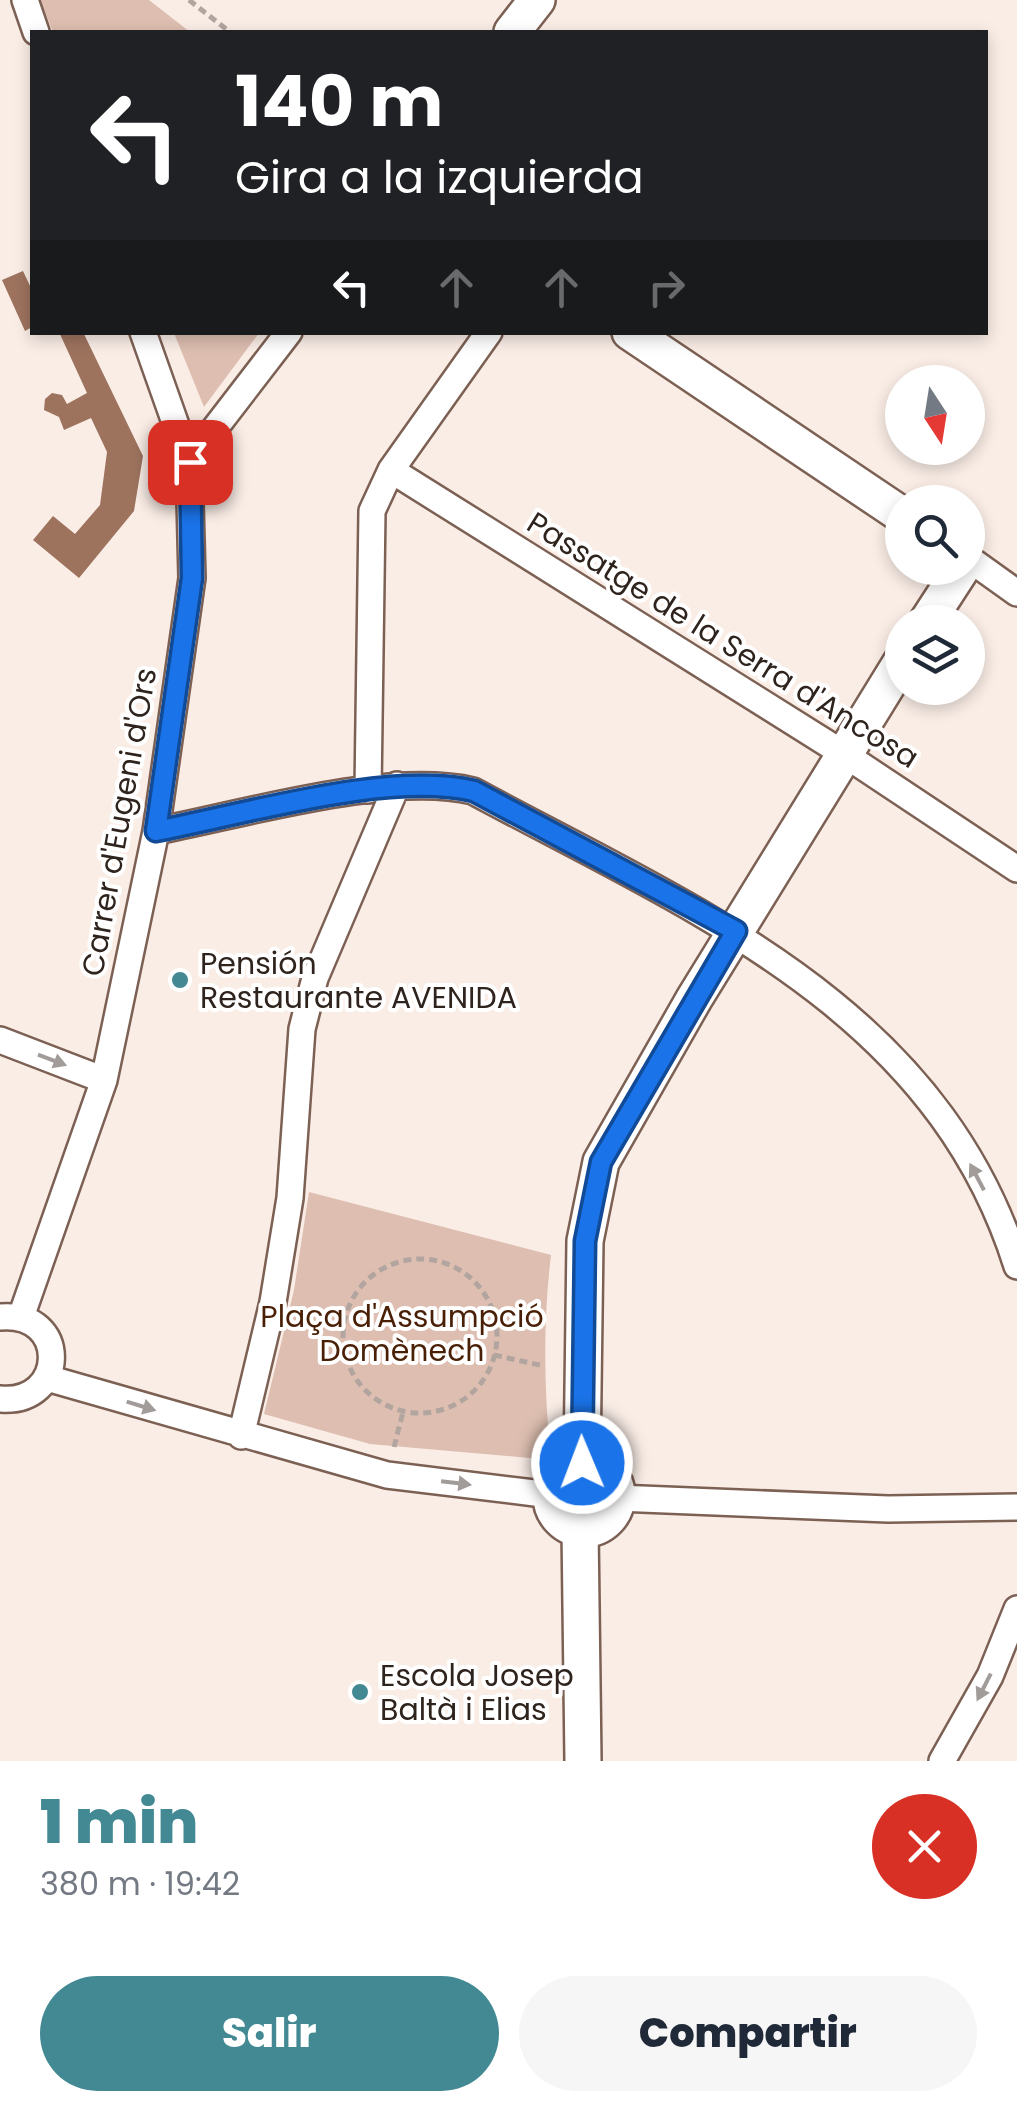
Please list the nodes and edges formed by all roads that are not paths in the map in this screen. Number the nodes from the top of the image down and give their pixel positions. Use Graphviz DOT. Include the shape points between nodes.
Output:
graph roads {
  1 [pos="24,0"];
  2 [pos="537,0"];
  3 [pos="35,30"];
  4 [pos="514,30"];
  5 [pos="144,335"];
  6 [pos="287,335"];
  7 [pos="487,335"];
  8 [pos="634,335"];
  9 [pos="190,462"];
  10 [pos="391,470"];
  11 [pos="885,504"];
  12 [pos="985,570"];
  13 [pos="1017,593"];
  14 [pos="885,688"];
  15 [pos="844,754"];
  16 [pos="397,785"];
  17 [pos="368,790"];
  18 [pos="156,831"];
  19 [pos="1017,869"];
  20 [pos="736,931"];
  21 [pos="0,1040"];
  22 [pos="104,1080"];
  23 [pos="1017,1266"];
  24 [pos="11,1317"];
  25 [pos="47,1378"];
  26 [pos="1,1401"];
  27 [pos="241,1436"];
  28 [pos="582,1463"];
  29 [pos="551,1495"];
  30 [pos="617,1498"];
  31 [pos="1017,1507"];
  32 [pos="580,1528"];
  33 [pos="1017,1609"];
  34 [pos="583,1761"];
  35 [pos="942,1761"];
  1 -- 3 [label="street"];
  2 -- 4 [label="street"];
  5 -- 9 [label="street, Carrer d'Eugeni d'Ors"];
  6 -- 9 [label="street"];
  7 -- 10 [label="street"];
  8 -- 11 [label="street"];
  9 -- 18 [label="street, Carrer d'Eugeni d'Ors" via="192,578"];
  10 -- 15 [label="street, Passatge de la Serra d'Ancosa"];
  10 -- 17 [label="street" via="372,511"];
  12 -- 13 [label="street"];
  14 -- 15 [label="street"];
  15 -- 19 [label="street, Passatge de la Serra d'Ancosa"];
  15 -- 20 [label="street"];
  16 -- 17 [label="street"];
  16 -- 20 [label="street" via="474,791"];
  16 -- 27 [label="street" via="315,978 302,1028 290,1198 274,1302"];
  17 -- 18 [label="street"];
  18 -- 22 [label="street, Carrer d'Eugeni d'Ors"];
  23 -- 20 [label="street, one-way" via="970,1163 904,1068 852,1018"];
  20 -- 28 [label="street" via="601,1162 585,1241"];
  21 -- 22 [label="street, one-way"];
  22 -- 24 [label="street, Carrer d'Eugeni d'Ors"];
  24 -- 25 [label="street" via="34,1322 50,1344"];
  25 -- 26 [label="street" via="36,1391"];
  25 -- 27 [label="street, one-way"];
  27 -- 29 [label="street, one-way" via="386,1475"];
  28 -- 29 [label="street" via="560,1472"];
  28 -- 30 [label="street" via="608,1474"];
  29 -- 32 [label="street" via="560,1518"];
  30 -- 31 [label="street"];
  30 -- 32 [label="street" via="598,1526"];
  32 -- 34 [label="street"];
  33 -- 35 [label="street, one-way" via="990,1676"];
}
